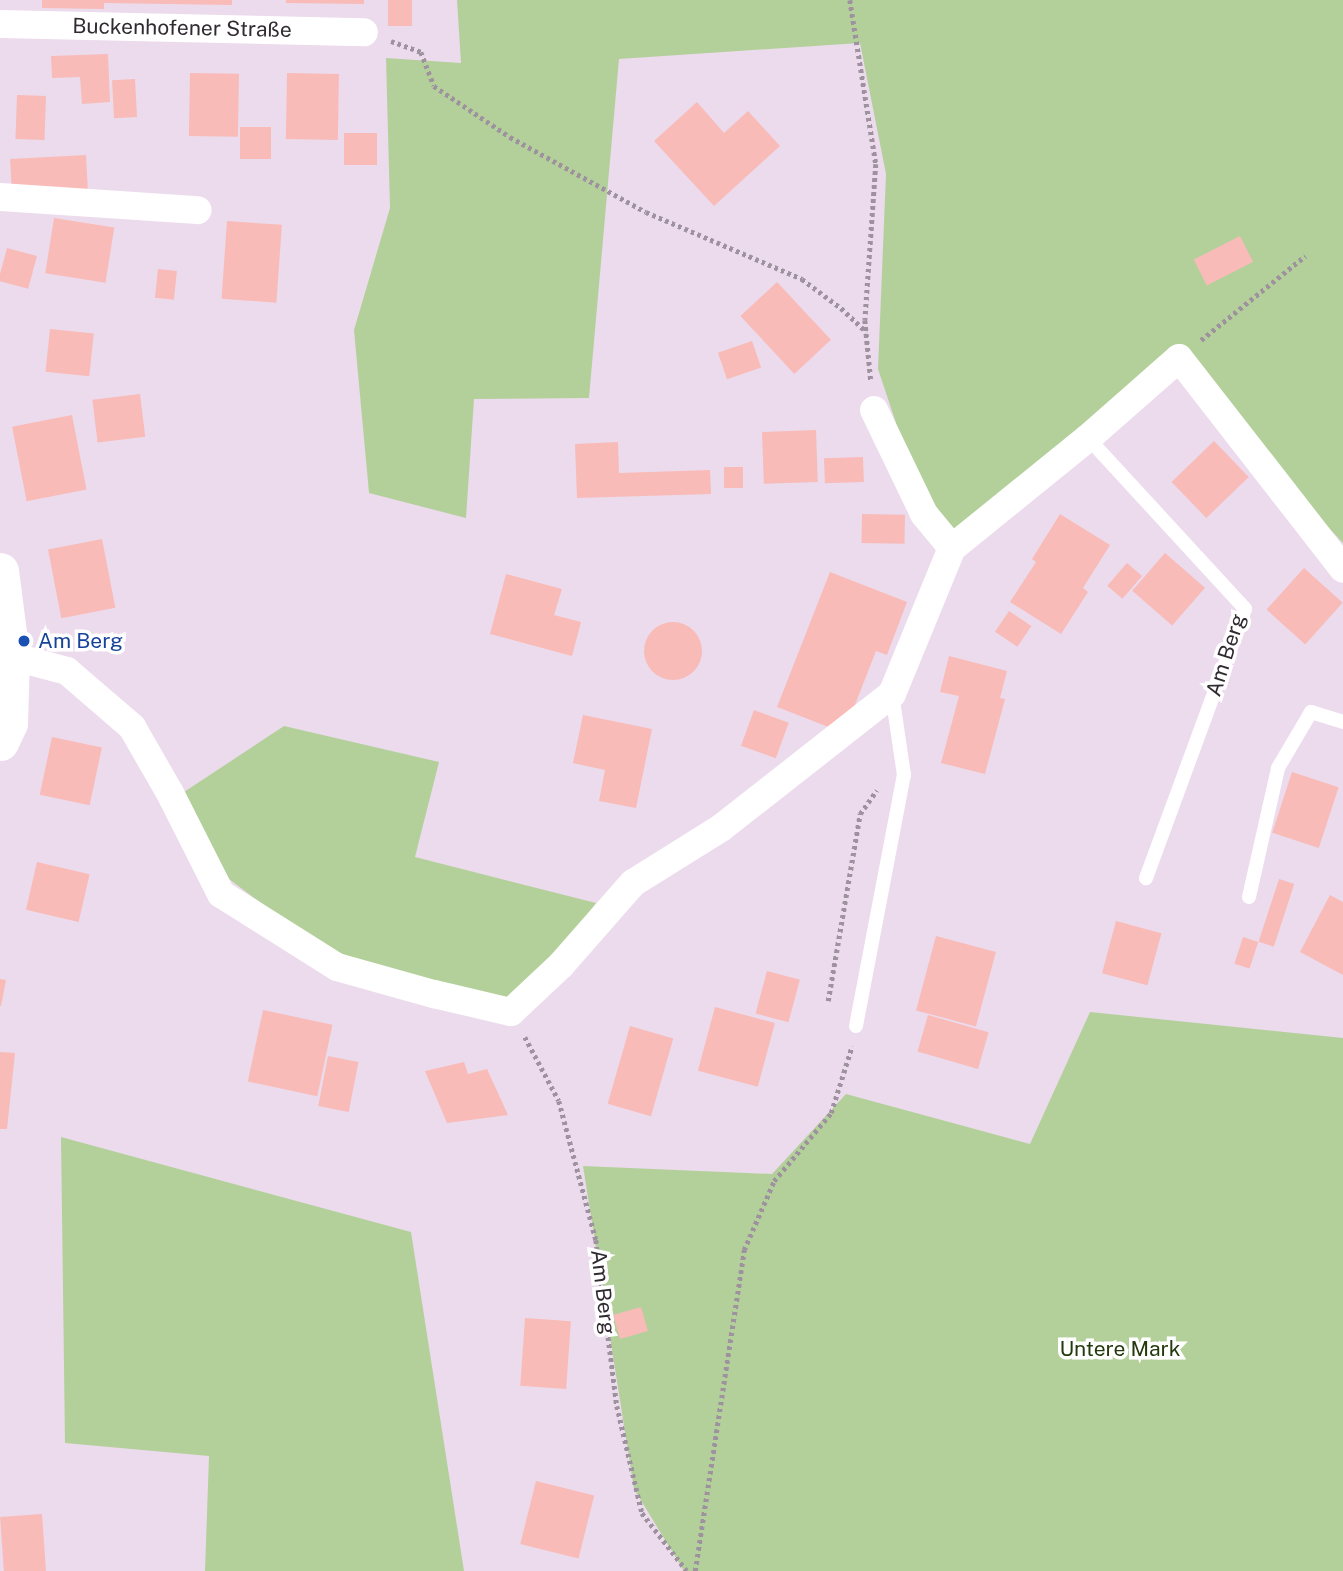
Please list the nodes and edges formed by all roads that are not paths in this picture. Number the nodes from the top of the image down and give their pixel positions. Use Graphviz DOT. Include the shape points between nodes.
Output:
graph roads {
  1 [pos="0,24"];
  2 [pos="364,32"];
  3 [pos="0,197"];
  4 [pos="198,210"];
  5 [pos="874,410"];
  6 [pos="1088,438"];
  7 [pos="952,548"];
  8 [pos="1343,569"];
  9 [pos="0,571"];
  10 [pos="11,656"];
  11 [pos="891,694"];
  12 [pos="1343,722"];
  13 [pos="0,742"];
  14 [pos="1146,878"];
  15 [pos="1249,897"];
  16 [pos="856,1026"];
  1 -- 2 [label="street, Buckenhofener Straße"];
  3 -- 4 [label="street"];
  5 -- 7 [label="street" via="925,514"];
  6 -- 7 [label="street"];
  6 -- 8 [label="street" via="1179,358"];
  6 -- 14 [label="lane, Am Berg" via="1245,609"];
  7 -- 11 [label="street"];
  9 -- 10 [label="street"];
  10 -- 11 [label="street" via="67,671 132,727 221,894 337,967 511,1012 561,965 633,883 721,828"];
  10 -- 13 [label="street" via="9,723"];
  11 -- 16 [label="lane" via="904,775"];
  12 -- 15 [label="lane" via="1311,712 1278,768"];
}
